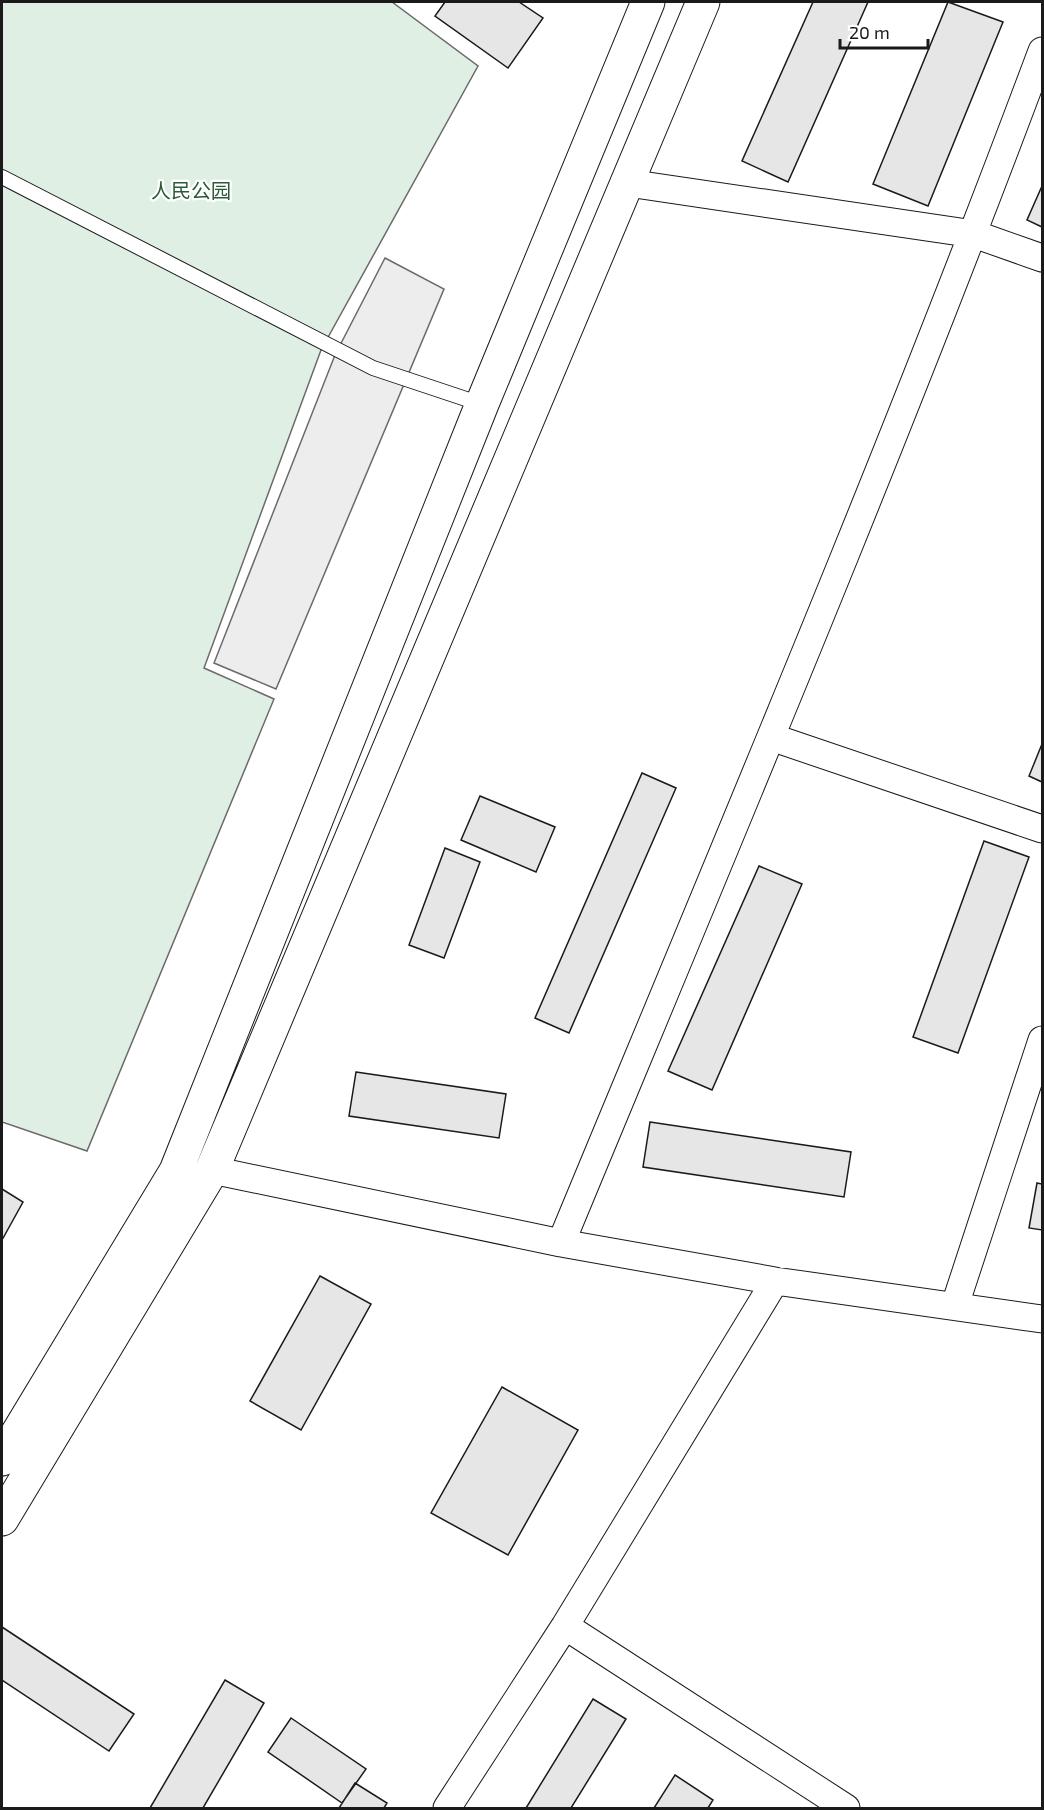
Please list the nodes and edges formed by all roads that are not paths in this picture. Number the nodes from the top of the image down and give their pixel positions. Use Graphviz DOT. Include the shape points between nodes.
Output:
graph roads {
  1 [pos="648,2"];
  2 [pos="703,2"];
  3 [pos="1042,51"];
  4 [pos="2,177"];
  5 [pos="628,183"];
  6 [pos="974,234"];
  7 [pos="1042,258"];
  8 [pos="482,404"];
  9 [pos="771,737"];
  10 [pos="1042,829"];
  11 [pos="1042,1040"];
  12 [pos="212,1170"];
  13 [pos="561,1243"];
  14 [pos="775,1281"];
  15 [pos="955,1305"];
  16 [pos="1042,1319"];
  17 [pos="2,1459"];
  18 [pos="2,1519"];
  19 [pos="565,1626"];
  20 [pos="447,1809"];
  21 [pos="846,1809"];
  1 -- 8 [label="main road"];
  2 -- 5 [label="main road"];
  3 -- 6 [label="street"];
  4 -- 8 [label="lane" via="373,368"];
  5 -- 6 [label="street"];
  5 -- 12 [label="main road"];
  6 -- 7 [label="street"];
  6 -- 9 [label="street"];
  8 -- 17 [label="main road" via="176,1171"];
  9 -- 10 [label="street"];
  9 -- 13 [label="street"];
  11 -- 15 [label="street"];
  12 -- 13 [label="street"];
  12 -- 18 [label="main road"];
  13 -- 14 [label="street"];
  14 -- 15 [label="street"];
  14 -- 19 [label="street"];
  15 -- 16 [label="street"];
  19 -- 20 [label="street"];
  19 -- 21 [label="street"];
}
